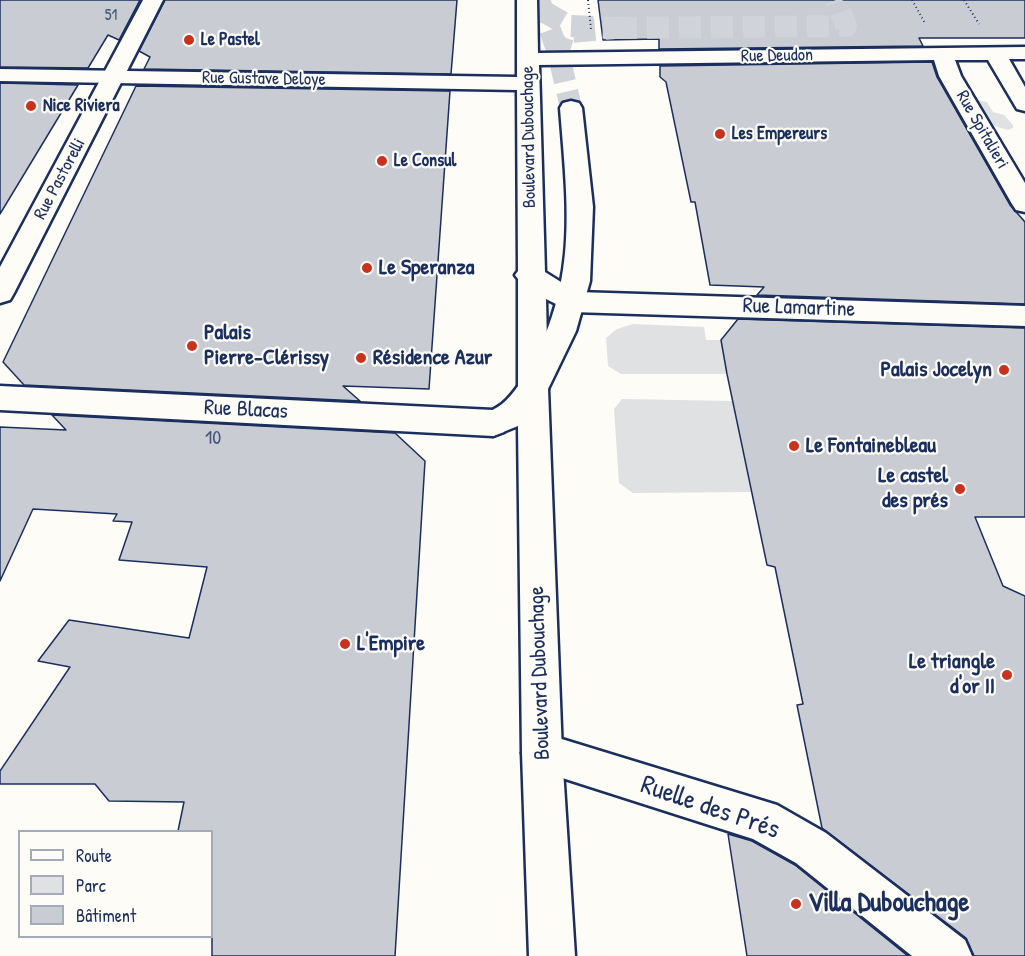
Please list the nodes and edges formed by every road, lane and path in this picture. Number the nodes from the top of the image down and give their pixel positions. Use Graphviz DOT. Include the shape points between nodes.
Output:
graph roads {
  1 [pos="153,0"];
  2 [pos="527,0"];
  3 [pos="942,53"];
  4 [pos="997,53"];
  5 [pos="1025,53"];
  6 [pos="790,55"];
  7 [pos="529,59"];
  8 [pos="0,75"];
  9 [pos="114,77"];
  10 [pos="800,78"];
  11 [pos="529,84"];
  12 [pos="1025,104"];
  13 [pos="571,108"];
  14 [pos="1025,204"];
  15 [pos="529,275"];
  16 [pos="0,293"];
  17 [pos="572,302"];
  18 [pos="1025,316"];
  19 [pos="533,389"];
  20 [pos="0,398"];
  21 [pos="493,423"];
  22 [pos="542,753"];
  23 [pos="552,956"];
  24 [pos="949,956"];
  1 -- 9 [label="street, Rue Pastorelli"];
  2 -- 7 [label="street, Boulevard Dubouchage"];
  3 -- 4 [label="street, Rue Deudon"];
  3 -- 6 [label="street, Rue Deudon"];
  3 -- 14 [label="street, Rue Spitalieri" via="950,76"];
  4 -- 5 [label="street, Rue Deudon"];
  4 -- 12 [label="street" via="1000,66"];
  6 -- 7 [label="street, Rue Deudon"];
  6 -- 10 [label="street"];
  7 -- 11 [label="street, Boulevard Dubouchage"];
  8 -- 9 [label="street, Rue Gustave Deloye"];
  9 -- 11 [label="street, Rue Gustave Deloye"];
  9 -- 16 [label="street, Rue Pastorelli"];
  11 -- 15 [label="street, Boulevard Dubouchage"];
  13 -- 17 [label="street, Boulevard Dubouchage" via="581,243"];
  15 -- 17 [label="street"];
  15 -- 19 [label="street, Boulevard Dubouchage"];
  17 -- 18 [label="street, Rue Lamartine"];
  17 -- 19 [label="street, Boulevard Dubouchage"];
  19 -- 21 [label="street, Boulevard Dubouchage" via="518,408"];
  19 -- 22 [label="street, Boulevard Dubouchage"];
  20 -- 21 [label="street, Rue Blacas"];
  22 -- 23 [label="street, Boulevard Dubouchage"];
  22 -- 24 [label="street, Ruelle des Prés" via="762,820 811,848"];
}
